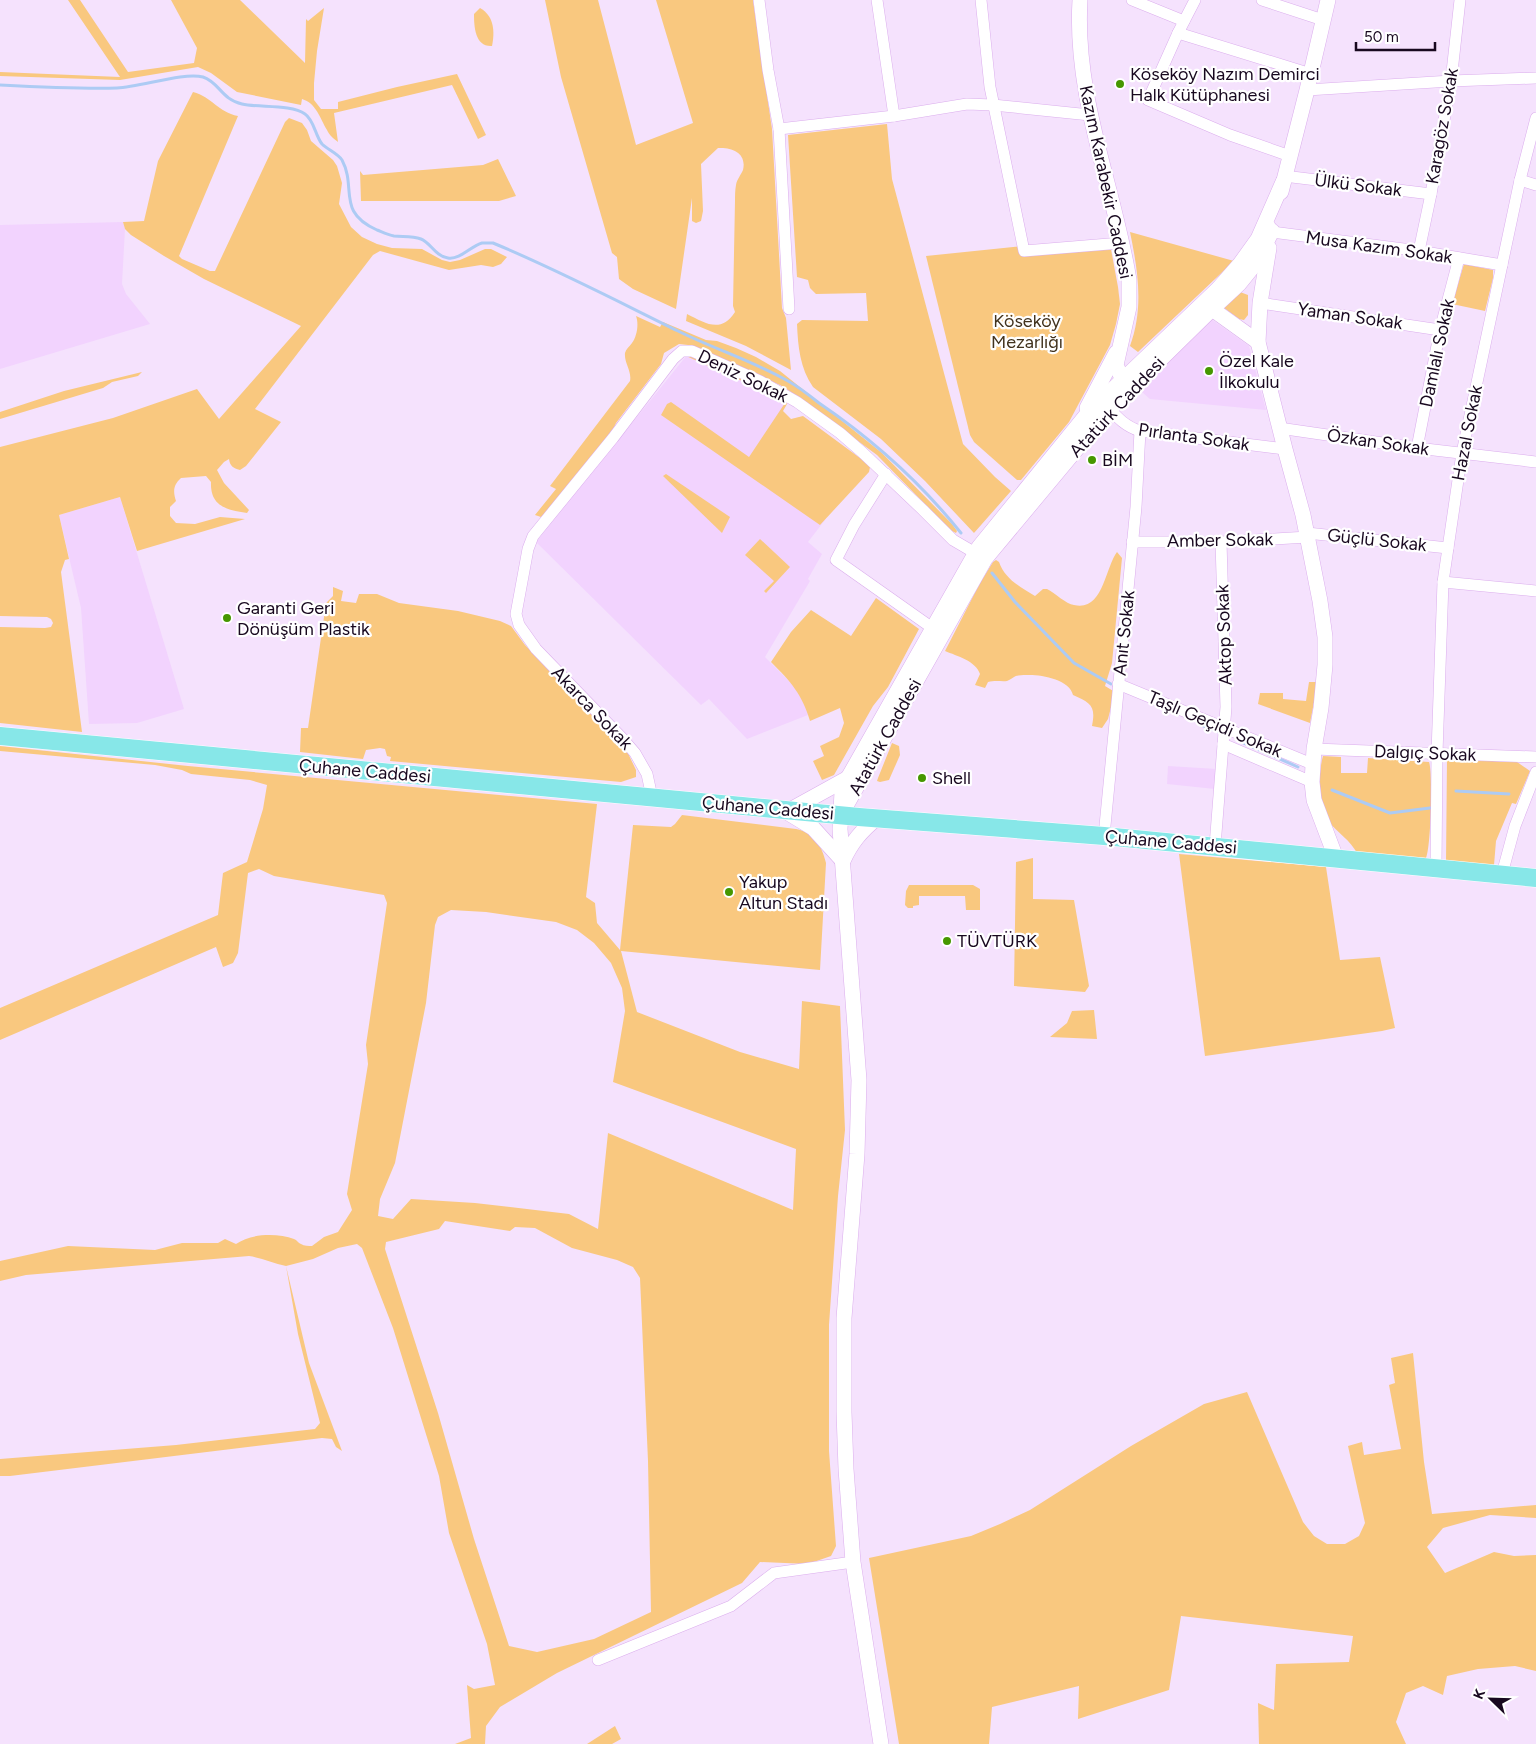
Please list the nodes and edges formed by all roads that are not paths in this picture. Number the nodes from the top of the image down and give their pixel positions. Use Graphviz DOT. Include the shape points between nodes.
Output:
graph roads {
  1 [pos="759,0"];
  2 [pos="877,0"];
  3 [pos="981,0"];
  4 [pos="1080,0"];
  5 [pos="1132,0"];
  6 [pos="1195,0"];
  7 [pos="1262,0"];
  8 [pos="1328,0"];
  9 [pos="1460,0"];
  10 [pos="1323,20"];
  11 [pos="1184,21"];
  12 [pos="1178,33"];
  13 [pos="1311,74"];
  14 [pos="1536,78"];
  15 [pos="1451,81"];
  16 [pos="1308,90"];
  17 [pos="993,104"];
  18 [pos="1090,114"];
  19 [pos="894,116"];
  20 [pos="1536,118"];
  21 [pos="779,129"];
  22 [pos="1290,156"];
  23 [pos="1284,179"];
  24 [pos="1520,180"];
  25 [pos="1536,185"];
  26 [pos="1431,194"];
  27 [pos="1267,217"];
  28 [pos="1272,232"];
  29 [pos="1121,243"];
  30 [pos="1419,251"];
  31 [pos="1459,258"];
  32 [pos="1502,265"];
  33 [pos="1260,303"];
  34 [pos="789,309"];
  35 [pos="1212,309"];
  36 [pos="1440,330"];
  37 [pos="1121,342"];
  38 [pos="1258,342"];
  39 [pos="1128,382"];
  40 [pos="1106,404"];
  41 [pos="1077,426"];
  42 [pos="1279,428"];
  43 [pos="1140,430"];
  44 [pos="1417,448"];
  45 [pos="1284,450"];
  46 [pos="1462,453"];
  47 [pos="1536,462"];
  48 [pos="886,474"];
  49 [pos="1308,535"];
  50 [pos="1132,542"];
  51 [pos="1221,542"];
  52 [pos="1448,548"];
  53 [pos="980,556"];
  54 [pos="1443,582"];
  55 [pos="1536,591"];
  56 [pos="519,625"];
  57 [pos="937,631"];
  58 [pos="1118,684"];
  59 [pos="1224,728"];
  60 [pos="0,736"];
  61 [pos="1223,744"];
  62 [pos="1437,753"];
  63 [pos="1313,757"];
  64 [pos="1536,757"];
  65 [pos="1536,772"];
  66 [pos="848,778"];
  67 [pos="1312,782"];
  68 [pos="652,798"];
  69 [pos="786,810"];
  70 [pos="841,815"];
  71 [pos="877,818"];
  72 [pos="1104,836"];
  73 [pos="1215,846"];
  74 [pos="1336,858"];
  75 [pos="843,861"];
  76 [pos="1436,867"];
  77 [pos="1502,874"];
  78 [pos="1536,878"];
  79 [pos="853,1562"];
  80 [pos="598,1660"];
  81 [pos="881,1744"];
  1 -- 21 [label="street"];
  2 -- 19 [label="street"];
  3 -- 17 [label="street"];
  4 -- 18 [label="main road, Kazım Karabekir Caddesi" via="1080,51"];
  5 -- 11 [label="street"];
  6 -- 11 [label="street"];
  7 -- 10 [label="street"];
  8 -- 10 [label="main road, Atatürk Caddesi"];
  9 -- 15 [label="street, Karagöz Sokak"];
  10 -- 13 [label="main road, Atatürk Caddesi"];
  11 -- 12 [label="street"];
  12 -- 13 [label="street"];
  12 -- 22 [label="street" via="1148,100"];
  13 -- 16 [label="main road, Atatürk Caddesi"];
  14 -- 15 [label="street"];
  15 -- 16 [label="street"];
  15 -- 26 [label="street, Karagöz Sokak"];
  16 -- 22 [label="main road, Atatürk Caddesi"];
  17 -- 18 [label="street"];
  17 -- 19 [label="street" via="967,104"];
  17 -- 29 [label="street" via="1024,251"];
  18 -- 29 [label="main road, Kazım Karabekir Caddesi"];
  19 -- 21 [label="street"];
  20 -- 24 [label="street, Hazal Sokak"];
  21 -- 34 [label="street"];
  22 -- 23 [label="main road, Atatürk Caddesi"];
  23 -- 26 [label="street, Ülkü Sokak"];
  23 -- 27 [label="main road, Atatürk Caddesi"];
  23 -- 28 [label="main road, Atatürk Caddesi"];
  24 -- 25 [label="street"];
  24 -- 32 [label="street, Hazal Sokak"];
  26 -- 30 [label="street, Karagöz Sokak"];
  27 -- 28 [label="street"];
  27 -- 39 [label="main road, Atatürk Caddesi" via="1258,239 1240,264"];
  28 -- 30 [label="street, Musa Kazım Sokak"];
  28 -- 33 [label="main road"];
  28 -- 35 [label="main road, Atatürk Caddesi" via="1250,271"];
  29 -- 37 [label="main road, Kazım Karabekir Caddesi" via="1130,294"];
  30 -- 31 [label="street, Musa Kazım Sokak"];
  31 -- 32 [label="street, Musa Kazım Sokak"];
  31 -- 36 [label="street, Damlalı Sokak"];
  32 -- 46 [label="street, Hazal Sokak"];
  33 -- 36 [label="street, Yaman Sokak"];
  33 -- 38 [label="main road"];
  35 -- 38 [label="main road"];
  35 -- 39 [label="main road, Atatürk Caddesi"];
  36 -- 44 [label="street, Damlalı Sokak"];
  37 -- 39 [label="main road, Kazım Karabekir Caddesi" via="1116,365"];
  37 -- 41 [label="main road"];
  38 -- 42 [label="main road"];
  39 -- 40 [label="main road, Atatürk Caddesi"];
  40 -- 41 [label="main road, Atatürk Caddesi"];
  40 -- 43 [label="street, Pırlanta Sokak" via="1125,424"];
  40 -- 53 [label="main road, Atatürk Caddesi"];
  41 -- 53 [label="main road, Atatürk Caddesi"];
  42 -- 44 [label="street, Özkan Sokak"];
  42 -- 45 [label="main road"];
  43 -- 45 [label="street, Pırlanta Sokak"];
  43 -- 50 [label="street, Anıt Sokak"];
  44 -- 46 [label="street, Özkan Sokak"];
  45 -- 49 [label="main road"];
  46 -- 47 [label="street, Özkan Sokak"];
  46 -- 52 [label="street, Hazal Sokak"];
  48 -- 53 [label="street, Deniz Sokak" via="953,540"];
  48 -- 56 [label="street, Deniz Sokak" via="840,433 779,391 692,351 682,351 533,536 516,614"];
  48 -- 57 [label="street" via="836,560"];
  49 -- 51 [label="street, Amber Sokak"];
  49 -- 52 [label="street, Güçlü Sokak"];
  49 -- 63 [label="main road" via="1326,654"];
  50 -- 51 [label="street, Amber Sokak"];
  50 -- 58 [label="street, Anıt Sokak"];
  51 -- 59 [label="street, Aktop Sokak"];
  52 -- 54 [label="street, Hazal Sokak"];
  53 -- 57 [label="main road, Atatürk Caddesi"];
  54 -- 55 [label="street"];
  54 -- 62 [label="street, Hazal Sokak"];
  56 -- 68 [label="street, Akarca Sokak" via="536,649 635,753 647,774"];
  57 -- 66 [label="main road, Atatürk Caddesi"];
  57 -- 70 [label="main road, Atatürk Caddesi"];
  58 -- 59 [label="street, Taşlı Geçidi Sokak"];
  58 -- 72 [label="street, Anıt Sokak"];
  59 -- 61 [label="street, Aktop Sokak"];
  59 -- 63 [label="street, Taşlı Geçidi Sokak"];
  60 -- 68 [label="main road, Çuhane Caddesi"];
  61 -- 67 [label="street"];
  61 -- 73 [label="street, Aktop Sokak"];
  62 -- 63 [label="street, Dalgıç Sokak"];
  62 -- 64 [label="street, Dalgıç Sokak"];
  62 -- 76 [label="street, Hazal Sokak"];
  63 -- 67 [label="main road"];
  65 -- 77 [label="street" via="1514,826"];
  66 -- 69 [label="main road"];
  66 -- 70 [label="main road, Atatürk Caddesi" via="842,792"];
  67 -- 74 [label="main road" via="1314,800"];
  68 -- 69 [label="main road, Çuhane Caddesi"];
  69 -- 70 [label="main road, Çuhane Caddesi"];
  69 -- 75 [label="main road" via="813,828"];
  70 -- 71 [label="main road, Çuhane Caddesi"];
  70 -- 75 [label="main road"];
  71 -- 72 [label="main road, Çuhane Caddesi"];
  71 -- 75 [label="main road" via="860,832"];
  72 -- 73 [label="main road, Çuhane Caddesi"];
  73 -- 74 [label="main road, Çuhane Caddesi"];
  74 -- 76 [label="main road, Çuhane Caddesi"];
  75 -- 79 [label="main road" via="859,1080 844,1344 846,1469"];
  76 -- 77 [label="main road, Çuhane Caddesi"];
  77 -- 78 [label="main road, Çuhane Caddesi"];
  79 -- 80 [label="street" via="774,1573 731,1606"];
  79 -- 81 [label="main road"];
}
